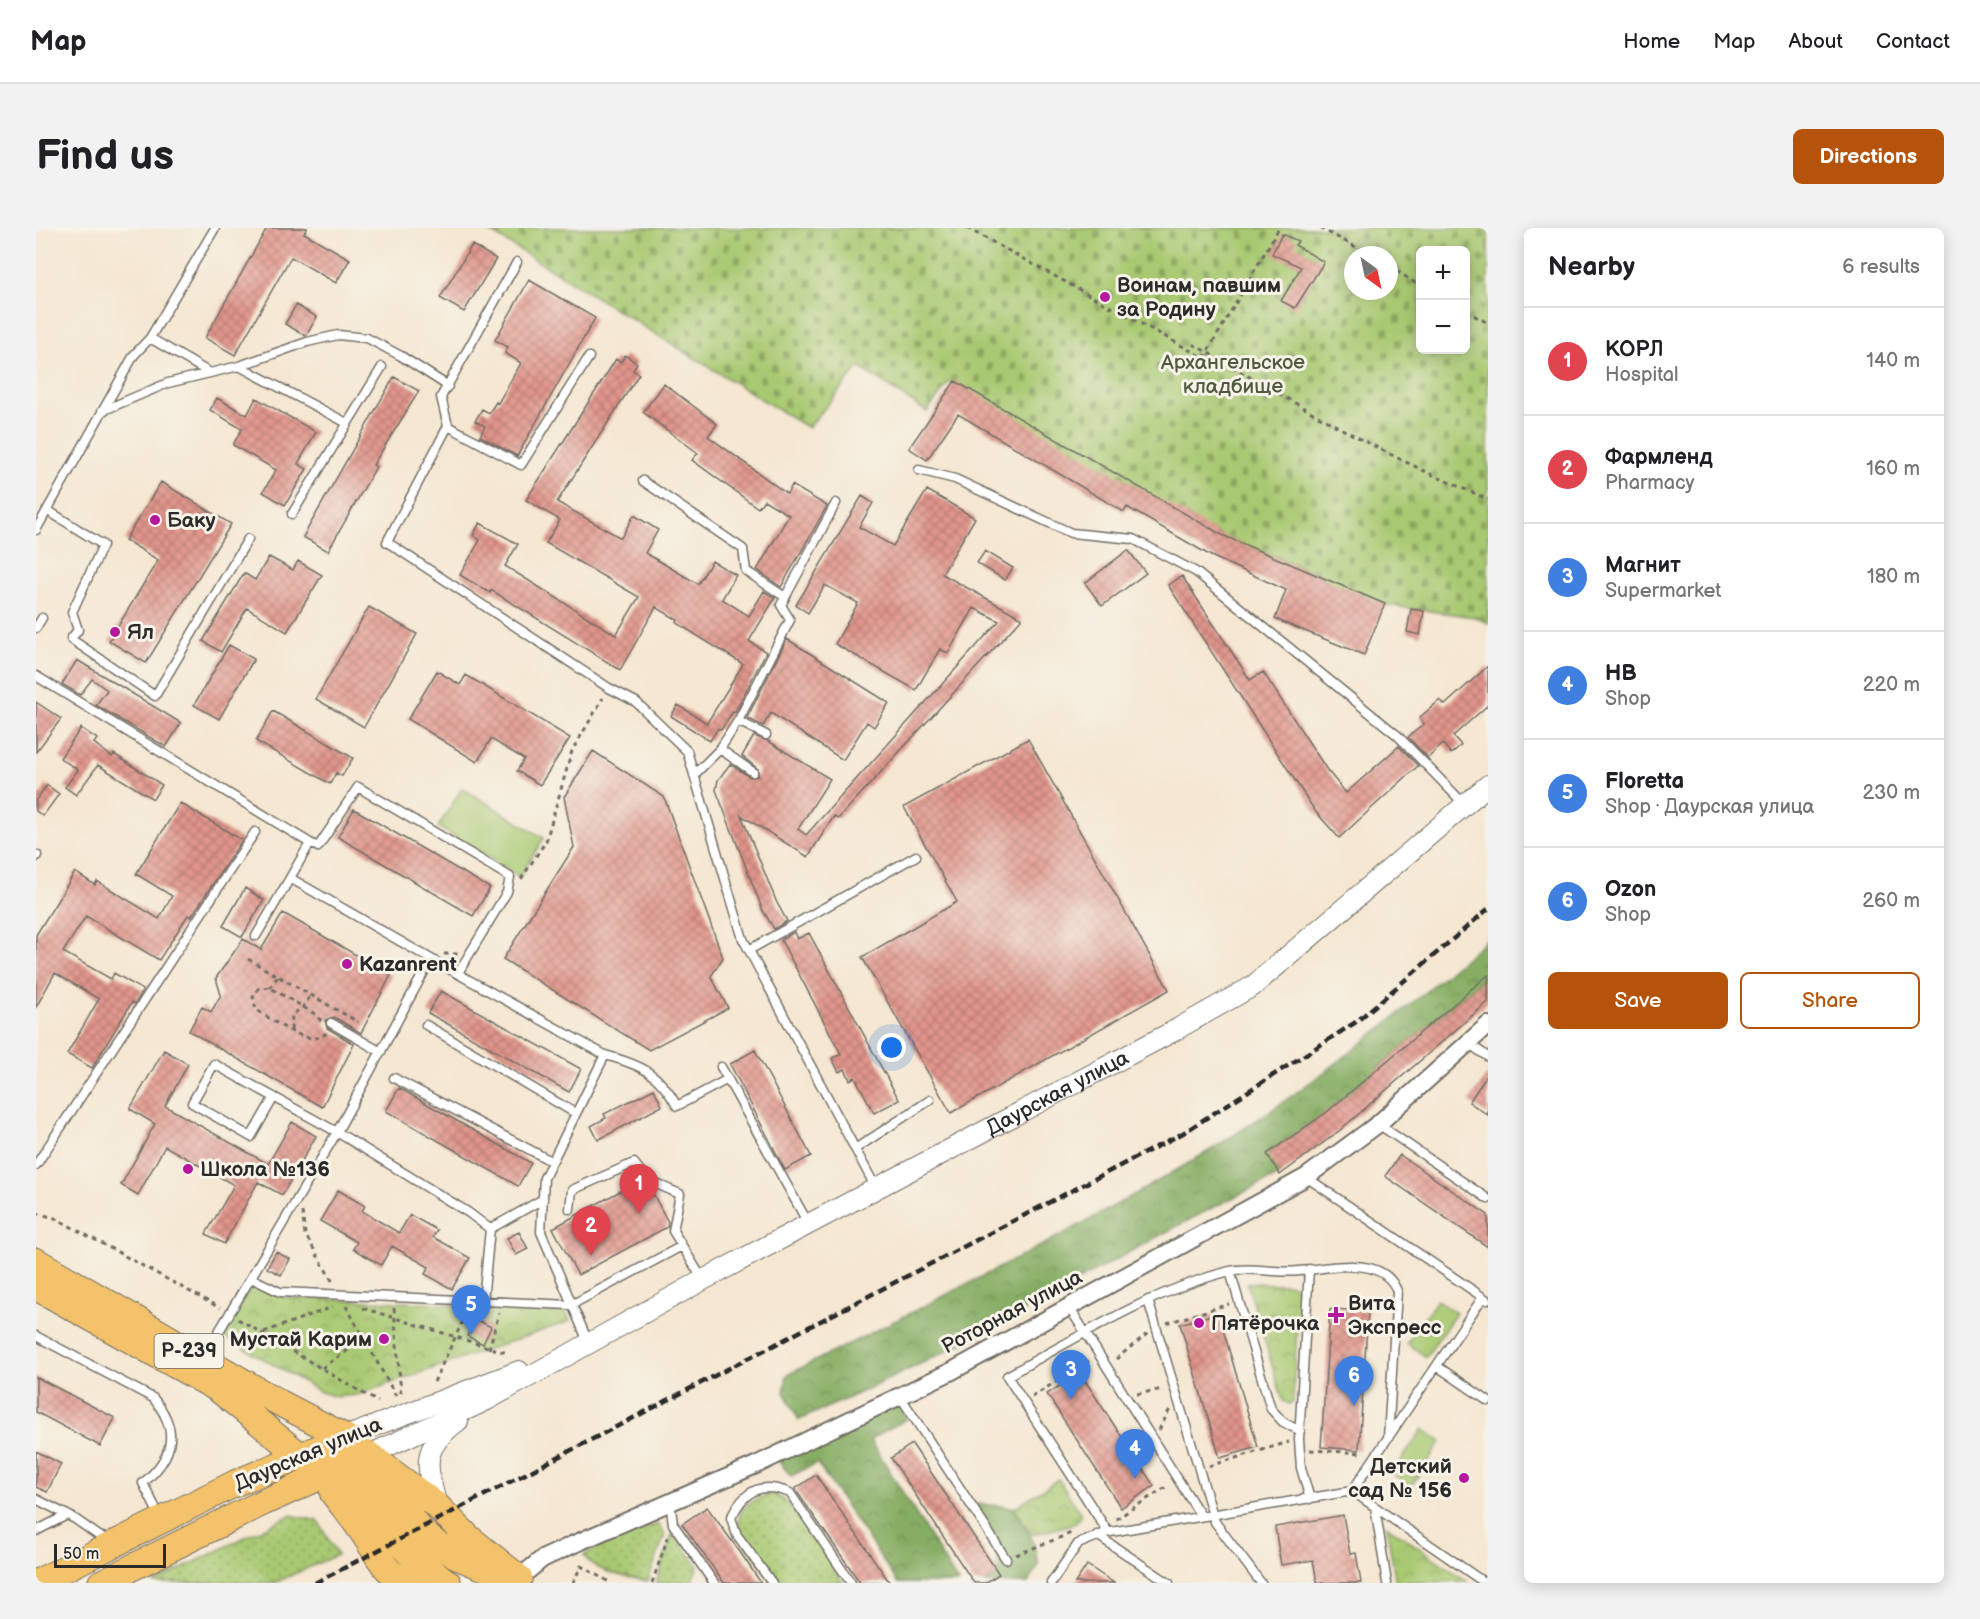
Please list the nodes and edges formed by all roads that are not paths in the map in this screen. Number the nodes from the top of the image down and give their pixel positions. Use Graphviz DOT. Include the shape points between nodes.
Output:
graph roads {
  1 [pos="215,228"];
  2 [pos="517,261"];
  3 [pos="150,338"];
  4 [pos="589,357"];
  5 [pos="239,366"];
  6 [pos="382,367"];
  7 [pos="210,373"];
  8 [pos="448,386"];
  9 [pos="102,411"];
  10 [pos="347,423"];
  11 [pos="448,426"];
  12 [pos="919,470"];
  13 [pos="643,482"];
  14 [pos="836,503"];
  15 [pos="47,510"];
  16 [pos="292,514"];
  17 [pos="36,530"];
  18 [pos="248,539"];
  19 [pos="786,597"];
  20 [pos="42,618"];
  21 [pos="36,628"];
  22 [pos="36,676"];
  23 [pos="738,721"];
  24 [pos="766,735"];
  25 [pos="720,749"];
  26 [pos="753,772"];
  27 [pos="694,775"];
  28 [pos="1488,785"];
  29 [pos="1465,805"];
  30 [pos="255,832"];
  31 [pos="310,843"];
  32 [pos="916,856"];
  33 [pos="290,878"];
  34 [pos="256,936"];
  35 [pos="749,950"];
  36 [pos="431,959"];
  37 [pos="458,973"];
  38 [pos="331,1023"];
  39 [pos="426,1025"];
  40 [pos="1488,1025"];
  41 [pos="1468,1043"];
  42 [pos="381,1052"];
  43 [pos="604,1055"];
  44 [pos="1488,1057"];
  45 [pos="721,1066"];
  46 [pos="394,1078"];
  47 [pos="728,1079"];
  48 [pos="274,1097"];
  49 [pos="930,1100"];
  50 [pos="575,1113"];
  51 [pos="1378,1124"];
  52 [pos="337,1132"];
  53 [pos="855,1149"];
  54 [pos="551,1161"];
  55 [pos="36,1165"];
  56 [pos="1306,1177"];
  57 [pos="876,1188"];
  58 [pos="543,1199"];
  59 [pos="1488,1199"];
  60 [pos="570,1209"];
  61 [pos="808,1224"];
  62 [pos="490,1229"];
  63 [pos="682,1246"];
  64 [pos="36,1261"];
  65 [pos="1310,1269"];
  66 [pos="1230,1271"];
  67 [pos="251,1278"];
  68 [pos="703,1280"];
  69 [pos="36,1287"];
  70 [pos="1486,1299"];
  71 [pos="1148,1300"];
  72 [pos="483,1301"];
  73 [pos="571,1305"];
  74 [pos="1069,1307"];
  75 [pos="1086,1333"];
  76 [pos="36,1336"];
  77 [pos="589,1344"];
  78 [pos="203,1359"];
  79 [pos="1437,1366"];
  80 [pos="900,1396"];
  81 [pos="487,1400"];
  82 [pos="1488,1401"];
  83 [pos="1300,1435"];
  84 [pos="345,1437"];
  85 [pos="1388,1438"];
  86 [pos="297,1455"];
  87 [pos="358,1459"];
  88 [pos="321,1475"];
  89 [pos="1352,1491"];
  90 [pos="36,1498"];
  91 [pos="1310,1499"];
  92 [pos="670,1501"];
  93 [pos="438,1506"];
  94 [pos="1375,1507"];
  95 [pos="67,1515"];
  96 [pos="1213,1515"];
  97 [pos="1201,1516"];
  98 [pos="161,1520"];
  99 [pos="1105,1526"];
  100 [pos="36,1531"];
  101 [pos="1097,1535"];
  102 [pos="117,1542"];
  103 [pos="1006,1559"];
  104 [pos="524,1581"];
  105 [pos="36,1583"];
  106 [pos="101,1583"];
  107 [pos="411,1583"];
  108 [pos="447,1583"];
  109 [pos="714,1583"];
  110 [pos="772,1583"];
  111 [pos="851,1583"];
  112 [pos="1051,1583"];
  113 [pos="1168,1583"];
  114 [pos="1261,1583"];
  115 [pos="1387,1583"];
  116 [pos="1484,1583"];
  1 -- 3 [label="lane"];
  2 -- 8 [label="lane"];
  3 -- 7 [label="lane"];
  3 -- 9 [label="lane" via="134,355"];
  4 -- 11 [label="lane" via="521,465"];
  5 -- 7 [label="lane"];
  5 -- 8 [label="lane" via="338,335 367,338"];
  5 -- 10 [label="lane"];
  6 -- 10 [label="lane"];
  7 -- 9 [label="lane" via="168,383"];
  8 -- 11 [label="lane" via="441,397"];
  9 -- 15 [label="lane"];
  10 -- 16 [label="lane"];
  11 -- 27 [label="lane" via="387,542 636,702 687,751"];
  12 -- 29 [label="lane" via="955,480 1071,533 1133,539 1196,572 1397,735"];
  13 -- 19 [label="lane" via="743,549 746,571"];
  14 -- 19 [label="lane"];
  15 -- 17 [label="lane"];
  15 -- 18 [label="lane" via="103,545 72,612 78,630 71,639 156,696"];
  19 -- 23 [label="lane" via="781,605 790,620"];
  20 -- 21 [label="lane"];
  22 -- 31 [label="lane"];
  23 -- 24 [label="lane"];
  23 -- 25 [label="lane"];
  25 -- 26 [label="lane"];
  25 -- 27 [label="lane"];
  27 -- 35 [label="lane"];
  28 -- 29 [label="street, Даурская улица"];
  29 -- 57 [label="street, Даурская улица" via="1253,986"];
  30 -- 55 [label="lane"];
  31 -- 33 [label="lane"];
  31 -- 37 [label="lane" via="318,848 358,787 510,877 507,892"];
  32 -- 35 [label="lane"];
  33 -- 34 [label="lane"];
  33 -- 36 [label="lane"];
  35 -- 53 [label="lane"];
  36 -- 37 [label="lane"];
  36 -- 42 [label="lane"];
  37 -- 43 [label="lane"];
  38 -- 42 [label="lane"];
  39 -- 50 [label="lane"];
  40 -- 41 [label="street, Роторная улица"];
  41 -- 44 [label="lane"];
  41 -- 51 [label="street, Роторная улица"];
  42 -- 52 [label="lane"];
  43 -- 47 [label="lane" via="640,1065 659,1080 677,1106"];
  43 -- 50 [label="lane"];
  45 -- 47 [label="lane"];
  46 -- 54 [label="lane"];
  47 -- 61 [label="lane"];
  48 -- 48 [label="lane" via="214,1064 192,1103 251,1137"];
  48 -- 52 [label="lane"];
  49 -- 53 [label="lane"];
  50 -- 54 [label="lane"];
  51 -- 56 [label="street, Роторная улица"];
  51 -- 59 [label="lane"];
  52 -- 62 [label="lane"];
  52 -- 67 [label="lane"];
  53 -- 57 [label="lane"];
  54 -- 58 [label="lane" via="544,1178"];
  56 -- 70 [label="lane"];
  56 -- 74 [label="street, Роторная улица"];
  57 -- 61 [label="street, Даурская улица"];
  58 -- 62 [label="lane"];
  58 -- 73 [label="lane" via="541,1232"];
  60 -- 63 [label="lane" via="572,1190 634,1163 647,1180 681,1194 673,1231"];
  61 -- 68 [label="street, Даурская улица"];
  62 -- 72 [label="lane"];
  63 -- 68 [label="lane"];
  63 -- 73 [label="lane"];
  64 -- 78 [label="main road, Р-239"];
  65 -- 66 [label="lane"];
  65 -- 83 [label="lane"];
  65 -- 85 [label="lane" via="1374,1269 1386,1274 1394,1284 1397,1291"];
  66 -- 71 [label="lane"];
  66 -- 83 [label="lane" via="1271,1409"];
  67 -- 72 [label="lane" via="280,1292"];
  67 -- 78 [label="lane"];
  68 -- 77 [label="street, Даурская улица"];
  69 -- 86 [label="main road, Р-239" via="218,1389"];
  70 -- 79 [label="lane"];
  71 -- 75 [label="lane"];
  71 -- 96 [label="lane"];
  72 -- 73 [label="lane"];
  73 -- 77 [label="lane"];
  74 -- 75 [label="lane"];
  74 -- 80 [label="street, Роторная улица"];
  75 -- 97 [label="lane"];
  75 -- 99 [label="lane" via="1007,1376"];
  76 -- 98 [label="lane" via="153,1398 164,1411 171,1433 169,1454 159,1470 143,1483"];
  77 -- 81 [label="street, Даурская улица"];
  77 -- 84 [label="street, Даурская улица"];
  78 -- 84 [label="main road, Р-239"];
  79 -- 82 [label="lane"];
  79 -- 85 [label="lane"];
  80 -- 92 [label="street, Роторная улица" via="759,1464"];
  80 -- 103 [label="lane"];
  81 -- 87 [label="street, Даурская улица"];
  81 -- 93 [label="street" via="444,1432 428,1452 427,1470"];
  83 -- 91 [label="lane" via="1301,1468"];
  84 -- 86 [label="main road, Даурская улица"];
  84 -- 87 [label="main road"];
  85 -- 89 [label="lane"];
  86 -- 87 [label="main road"];
  86 -- 88 [label="main road"];
  86 -- 98 [label="main road, Даурская улица"];
  87 -- 88 [label="main road, Даурская улица"];
  87 -- 93 [label="main road"];
  87 -- 104 [label="main road" via="426,1536 478,1568"];
  88 -- 106 [label="main road, Даурская улица"];
  88 -- 107 [label="main road" via="369,1541 380,1563"];
  88 -- 108 [label="main road" via="365,1508 415,1559"];
  89 -- 91 [label="lane"];
  89 -- 94 [label="lane"];
  90 -- 95 [label="lane"];
  91 -- 96 [label="lane"];
  92 -- 104 [label="street, Роторная улица" via="542,1559"];
  92 -- 109 [label="lane" via="673,1524"];
  93 -- 104 [label="main road" via="469,1539"];
  94 -- 115 [label="lane"];
  94 -- 116 [label="lane"];
  95 -- 100 [label="lane"];
  95 -- 102 [label="lane" via="99,1536"];
  96 -- 97 [label="lane"];
  96 -- 114 [label="lane" via="1222,1534"];
  97 -- 99 [label="lane"];
  98 -- 102 [label="main road, Даурская улица"];
  99 -- 101 [label="lane"];
  101 -- 112 [label="lane" via="1076,1547"];
  101 -- 113 [label="lane"];
  102 -- 105 [label="main road, Даурская улица"];
  110 -- 111 [label="lane" via="737,1534 731,1518 741,1499 759,1489 777,1487 790,1493"];
}
